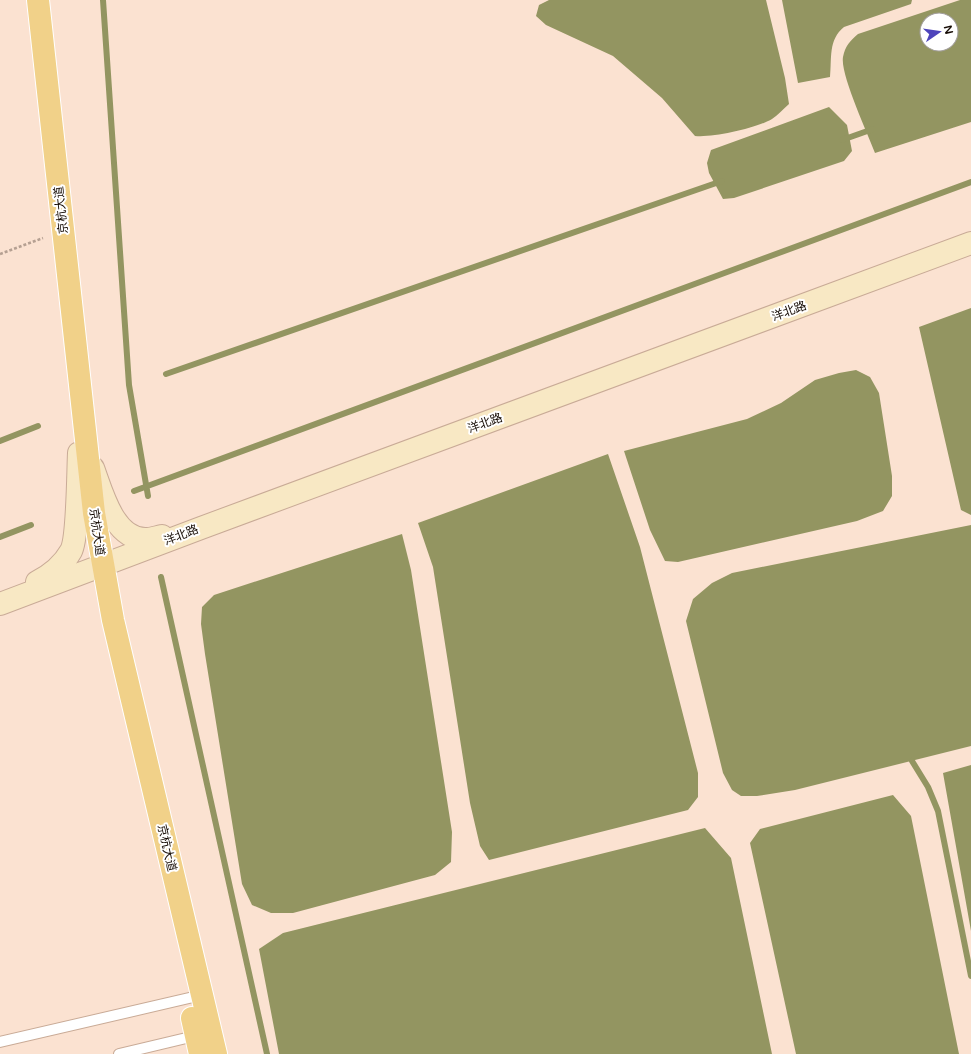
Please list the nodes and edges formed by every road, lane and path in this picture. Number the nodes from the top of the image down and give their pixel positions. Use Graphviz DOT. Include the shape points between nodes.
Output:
graph roads {
  1 [pos="29,0"];
  2 [pos="38,0"];
  3 [pos="54,234"];
  4 [pos="971,243"];
  5 [pos="0,254"];
  6 [pos="83,454"];
  7 [pos="200,528"];
  8 [pos="97,567"];
  9 [pos="0,604"];
  10 [pos="195,997"];
  11 [pos="202,1041"];
  12 [pos="0,1042"];
  13 [pos="119,1054"];
  14 [pos="216,1054"];
  1 -- 3 [label="main road, 京杭大道"];
  2 -- 6 [label="main road, 京杭大道"];
  3 -- 5 [label="path"];
  3 -- 6 [label="main road, 京杭大道"];
  4 -- 7 [label="main road, 洋北路"];
  6 -- 7 [label="main road" via="110,513 127,534 147,539"];
  6 -- 8 [label="main road, 京杭大道"];
  6 -- 9 [label="main road" via="72,550 50,575"];
  7 -- 8 [label="main road, 洋北路"];
  8 -- 9 [label="main road, 洋北路"];
  8 -- 10 [label="main road, 京杭大道"];
  10 -- 11 [label="main road, 京杭大道"];
  10 -- 12 [label="lane"];
  11 -- 13 [label="lane"];
  11 -- 14 [label="main road, 京杭大道"];
}
